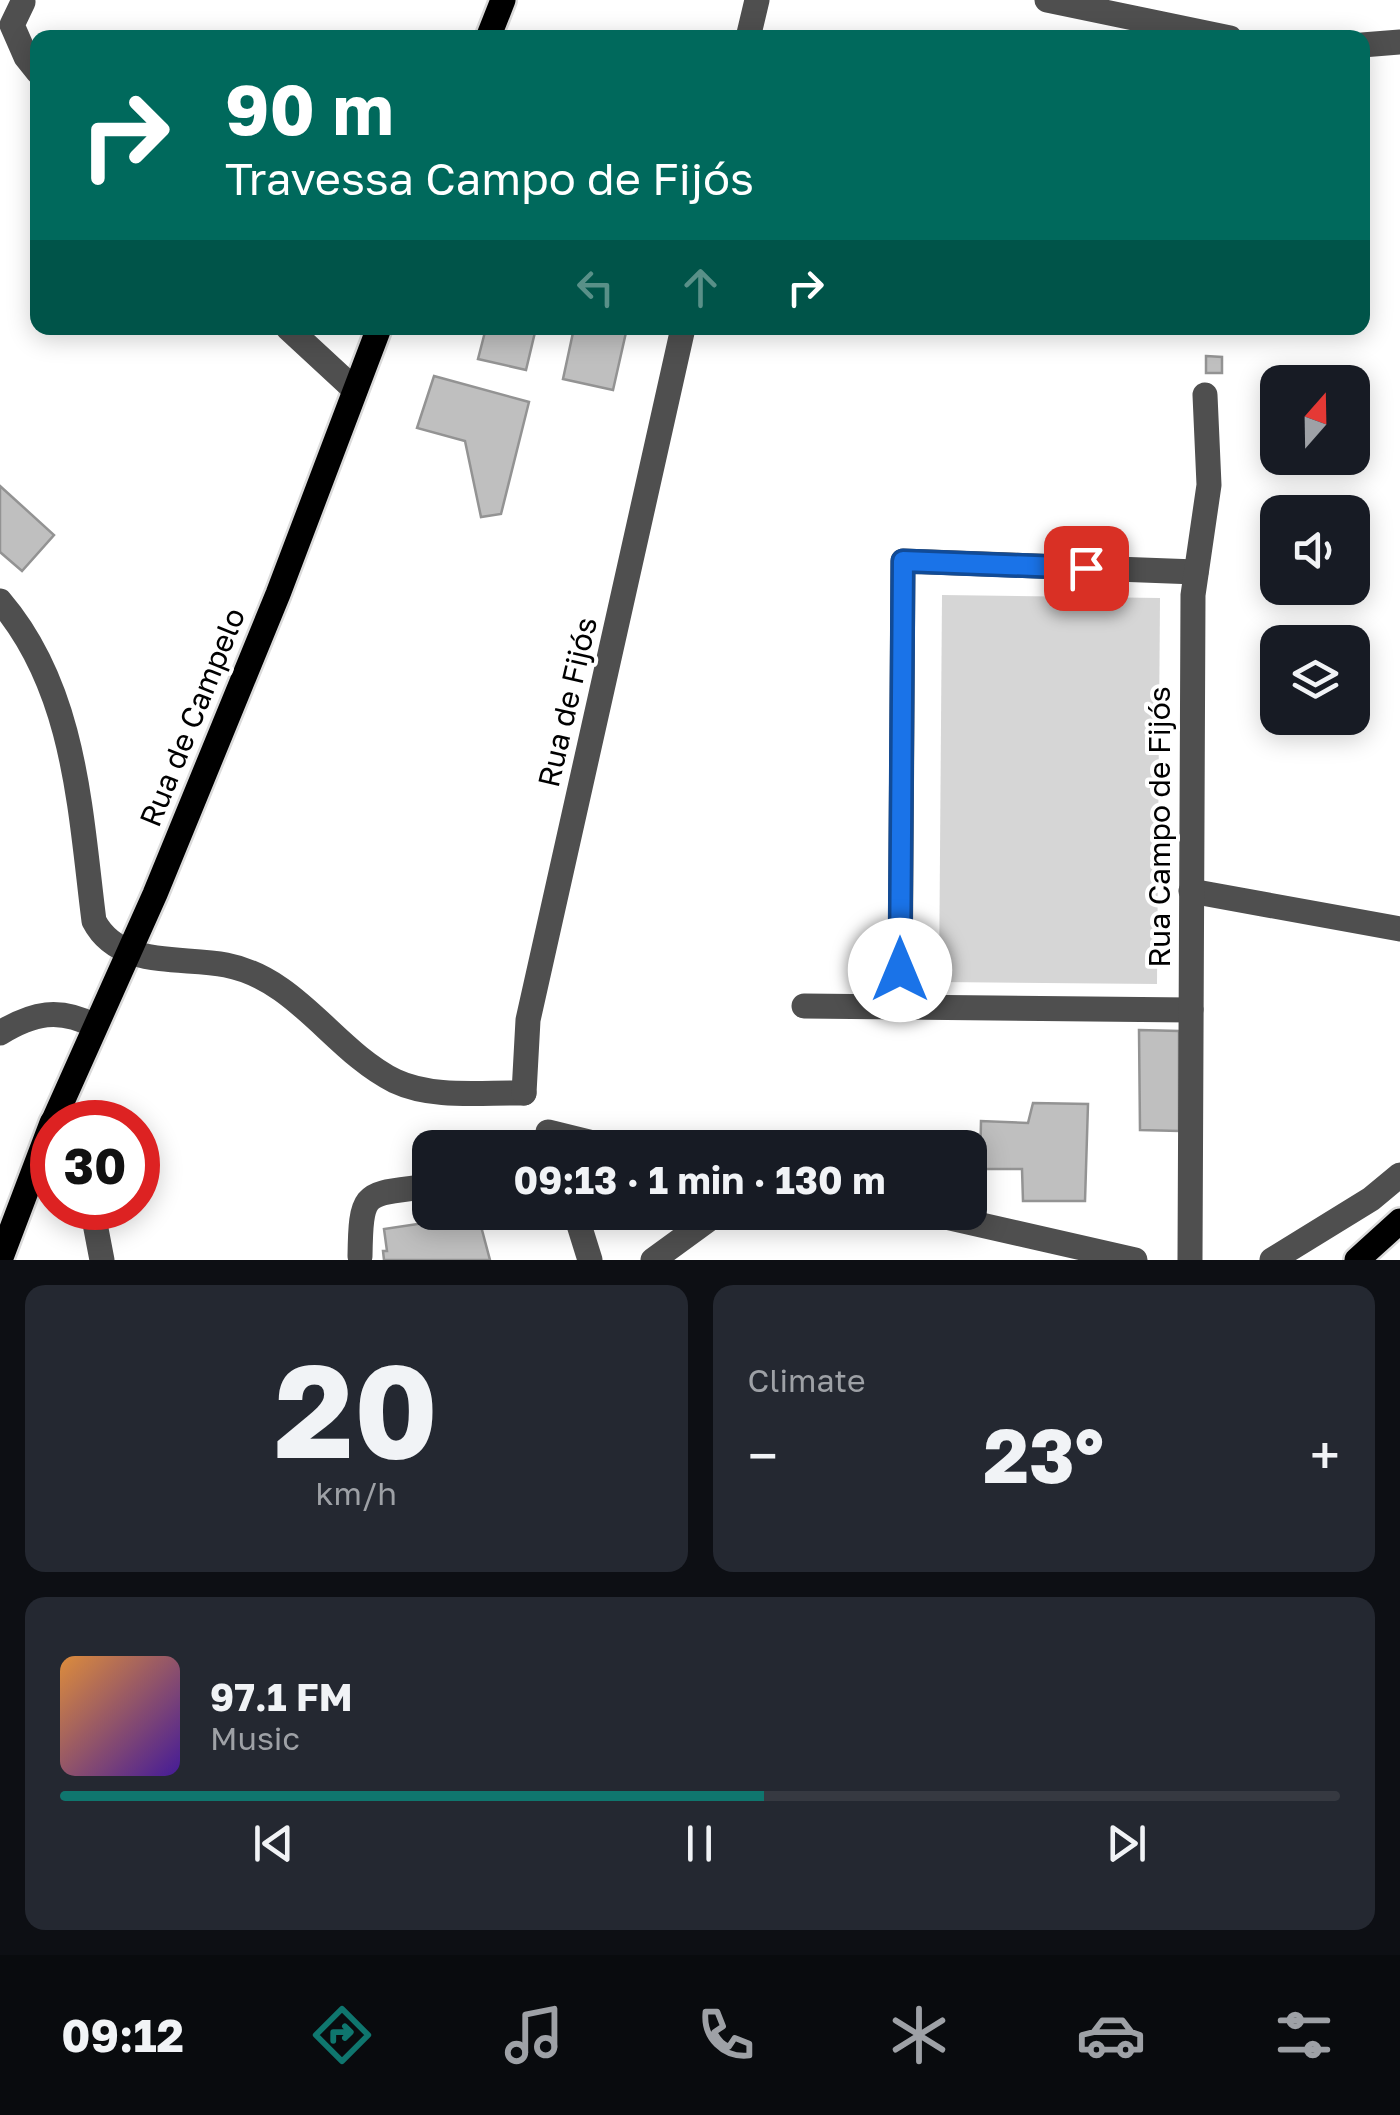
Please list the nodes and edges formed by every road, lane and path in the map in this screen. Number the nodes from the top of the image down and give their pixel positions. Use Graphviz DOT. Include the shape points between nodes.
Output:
graph roads {
  1 [pos="503,0"];
  2 [pos="755,0"];
  3 [pos="1047,0"];
  4 [pos="16,3"];
  5 [pos="491,30"];
  6 [pos="749,30"];
  7 [pos="1191,30"];
  8 [pos="1400,42"];
  9 [pos="1370,44"];
  10 [pos="30,58"];
  11 [pos="296,335"];
  12 [pos="375,335"];
  13 [pos="681,335"];
  14 [pos="355,390"];
  15 [pos="1206,395"];
  16 [pos="1196,572"];
  17 [pos="0,601"];
  18 [pos="1191,890"];
  19 [pos="1400,929"];
  20 [pos="129,952"];
  21 [pos="804,1006"];
  22 [pos="900,1007"];
  23 [pos="1191,1010"];
  24 [pos="95,1026"];
  25 [pos="0,1033"];
  26 [pos="524,1093"];
  27 [pos="65,1100"];
  28 [pos="544,1130"];
  29 [pos="1400,1175"];
  30 [pos="30,1186"];
  31 [pos="412,1189"];
  32 [pos="1400,1221"];
  33 [pos="987,1226"];
  34 [pos="96,1230"];
  35 [pos="581,1230"];
  36 [pos="695,1230"];
  37 [pos="360,1256"];
  38 [pos="0,1260"];
  39 [pos="102,1260"];
  40 [pos="590,1260"];
  41 [pos="653,1260"];
  42 [pos="1136,1260"];
  43 [pos="1190,1260"];
  44 [pos="1272,1260"];
  45 [pos="1356,1260"];
  1 -- 5 [label="main road"];
  2 -- 6 [label="street"];
  3 -- 7 [label="street"];
  4 -- 10 [label="street" via="12,25"];
  8 -- 9 [label="street"];
  11 -- 14 [label="street"];
  12 -- 14 [label="main road, Rua de Campelo"];
  13 -- 26 [label="street, Rua de Fijós" via="528,1020"];
  14 -- 20 [label="main road, Rua de Campelo"];
  15 -- 16 [label="street, Rua Campo de Fijós" via="1209,485"];
  16 -- 18 [label="street, Rua Campo de Fijós"];
  16 -- 22 [label="street" via="903,561"];
  17 -- 20 [label="street" via="42,666 70,744 94,922 102,936"];
  18 -- 19 [label="street"];
  18 -- 23 [label="street, Rua Campo de Fijós"];
  20 -- 24 [label="main road, Rua de Campelo"];
  20 -- 26 [label="street" via="229,965 266,979 396,1081 428,1092"];
  21 -- 22 [label="street"];
  22 -- 23 [label="street"];
  23 -- 43 [label="street, Rua Campo de Fijós"];
  24 -- 25 [label="street" via="55,1012 22,1019"];
  24 -- 27 [label="main road, Rua de Campelo"];
  26 -- 28 [label="street"];
  29 -- 44 [label="street"];
  30 -- 38 [label="main road, Rua de Campelo"];
  31 -- 37 [label="street" via="367,1199"];
  32 -- 45 [label="main road"];
  33 -- 42 [label="street"];
  34 -- 39 [label="street"];
  35 -- 40 [label="street"];
  36 -- 41 [label="street"];
}
